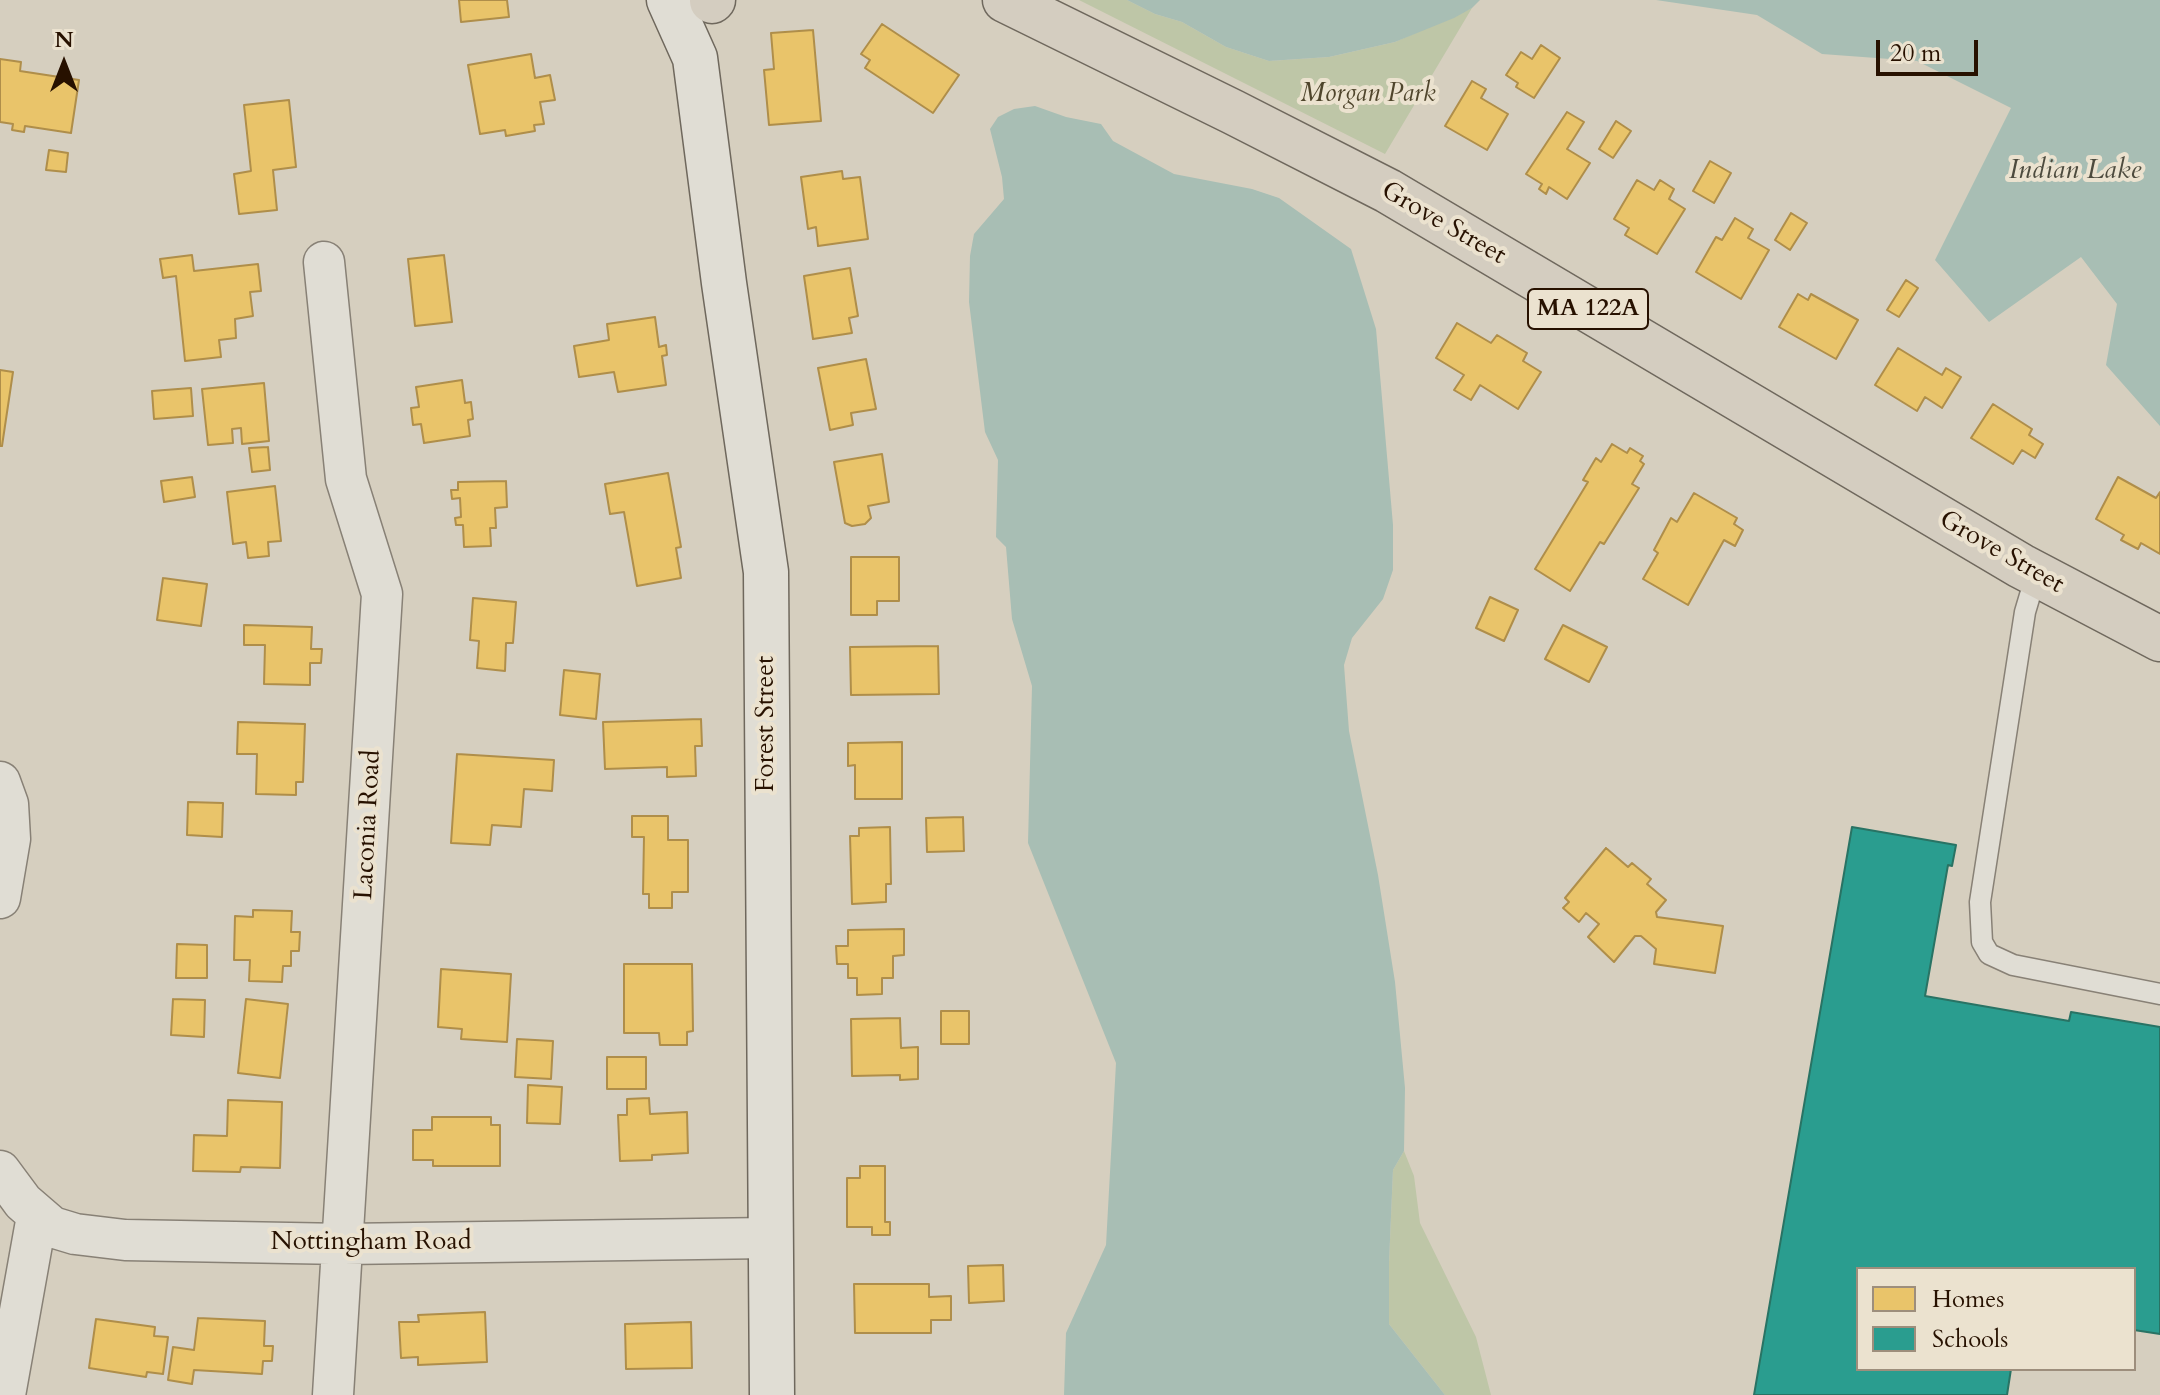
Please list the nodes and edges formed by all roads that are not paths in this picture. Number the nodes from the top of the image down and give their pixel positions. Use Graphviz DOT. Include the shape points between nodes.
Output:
graph roads {
  1 [pos="669,0"];
  2 [pos="712,0"];
  3 [pos="1005,0"];
  4 [pos="695,58"];
  5 [pos="324,262"];
  6 [pos="2036,575"];
  7 [pos="2160,639"];
  8 [pos="0,782"];
  9 [pos="0,898"];
  10 [pos="2160,994"];
  11 [pos="0,1171"];
  12 [pos="37,1216"];
  13 [pos="769,1238"];
  14 [pos="344,1244"];
  15 [pos="5,1395"];
  16 [pos="333,1395"];
  17 [pos="772,1395"];
  1 -- 4 [label="main road, Forest Street"];
  2 -- 4 [label="main road, Forest Street"];
  3 -- 6 [label="main road, Grove Street / MA 122A" via="1388,191"];
  4 -- 13 [label="main road, Forest Street" via="766,572"];
  5 -- 14 [label="street, Laconia Road" via="346,479 382,594"];
  6 -- 7 [label="main road, Grove Street / MA 122A"];
  6 -- 10 [label="lane" via="2025,612 1983,887 1982,942 1989,954 2013,965"];
  8 -- 9 [label="street" via="8,804 10,839"];
  11 -- 12 [label="street, Nottingham Road"];
  12 -- 14 [label="street, Nottingham Road" via="75,1234 125,1240"];
  12 -- 15 [label="street"];
  13 -- 14 [label="street, Nottingham Road"];
  13 -- 17 [label="main road, Forest Street"];
  14 -- 16 [label="street, Laconia Road"];
}
